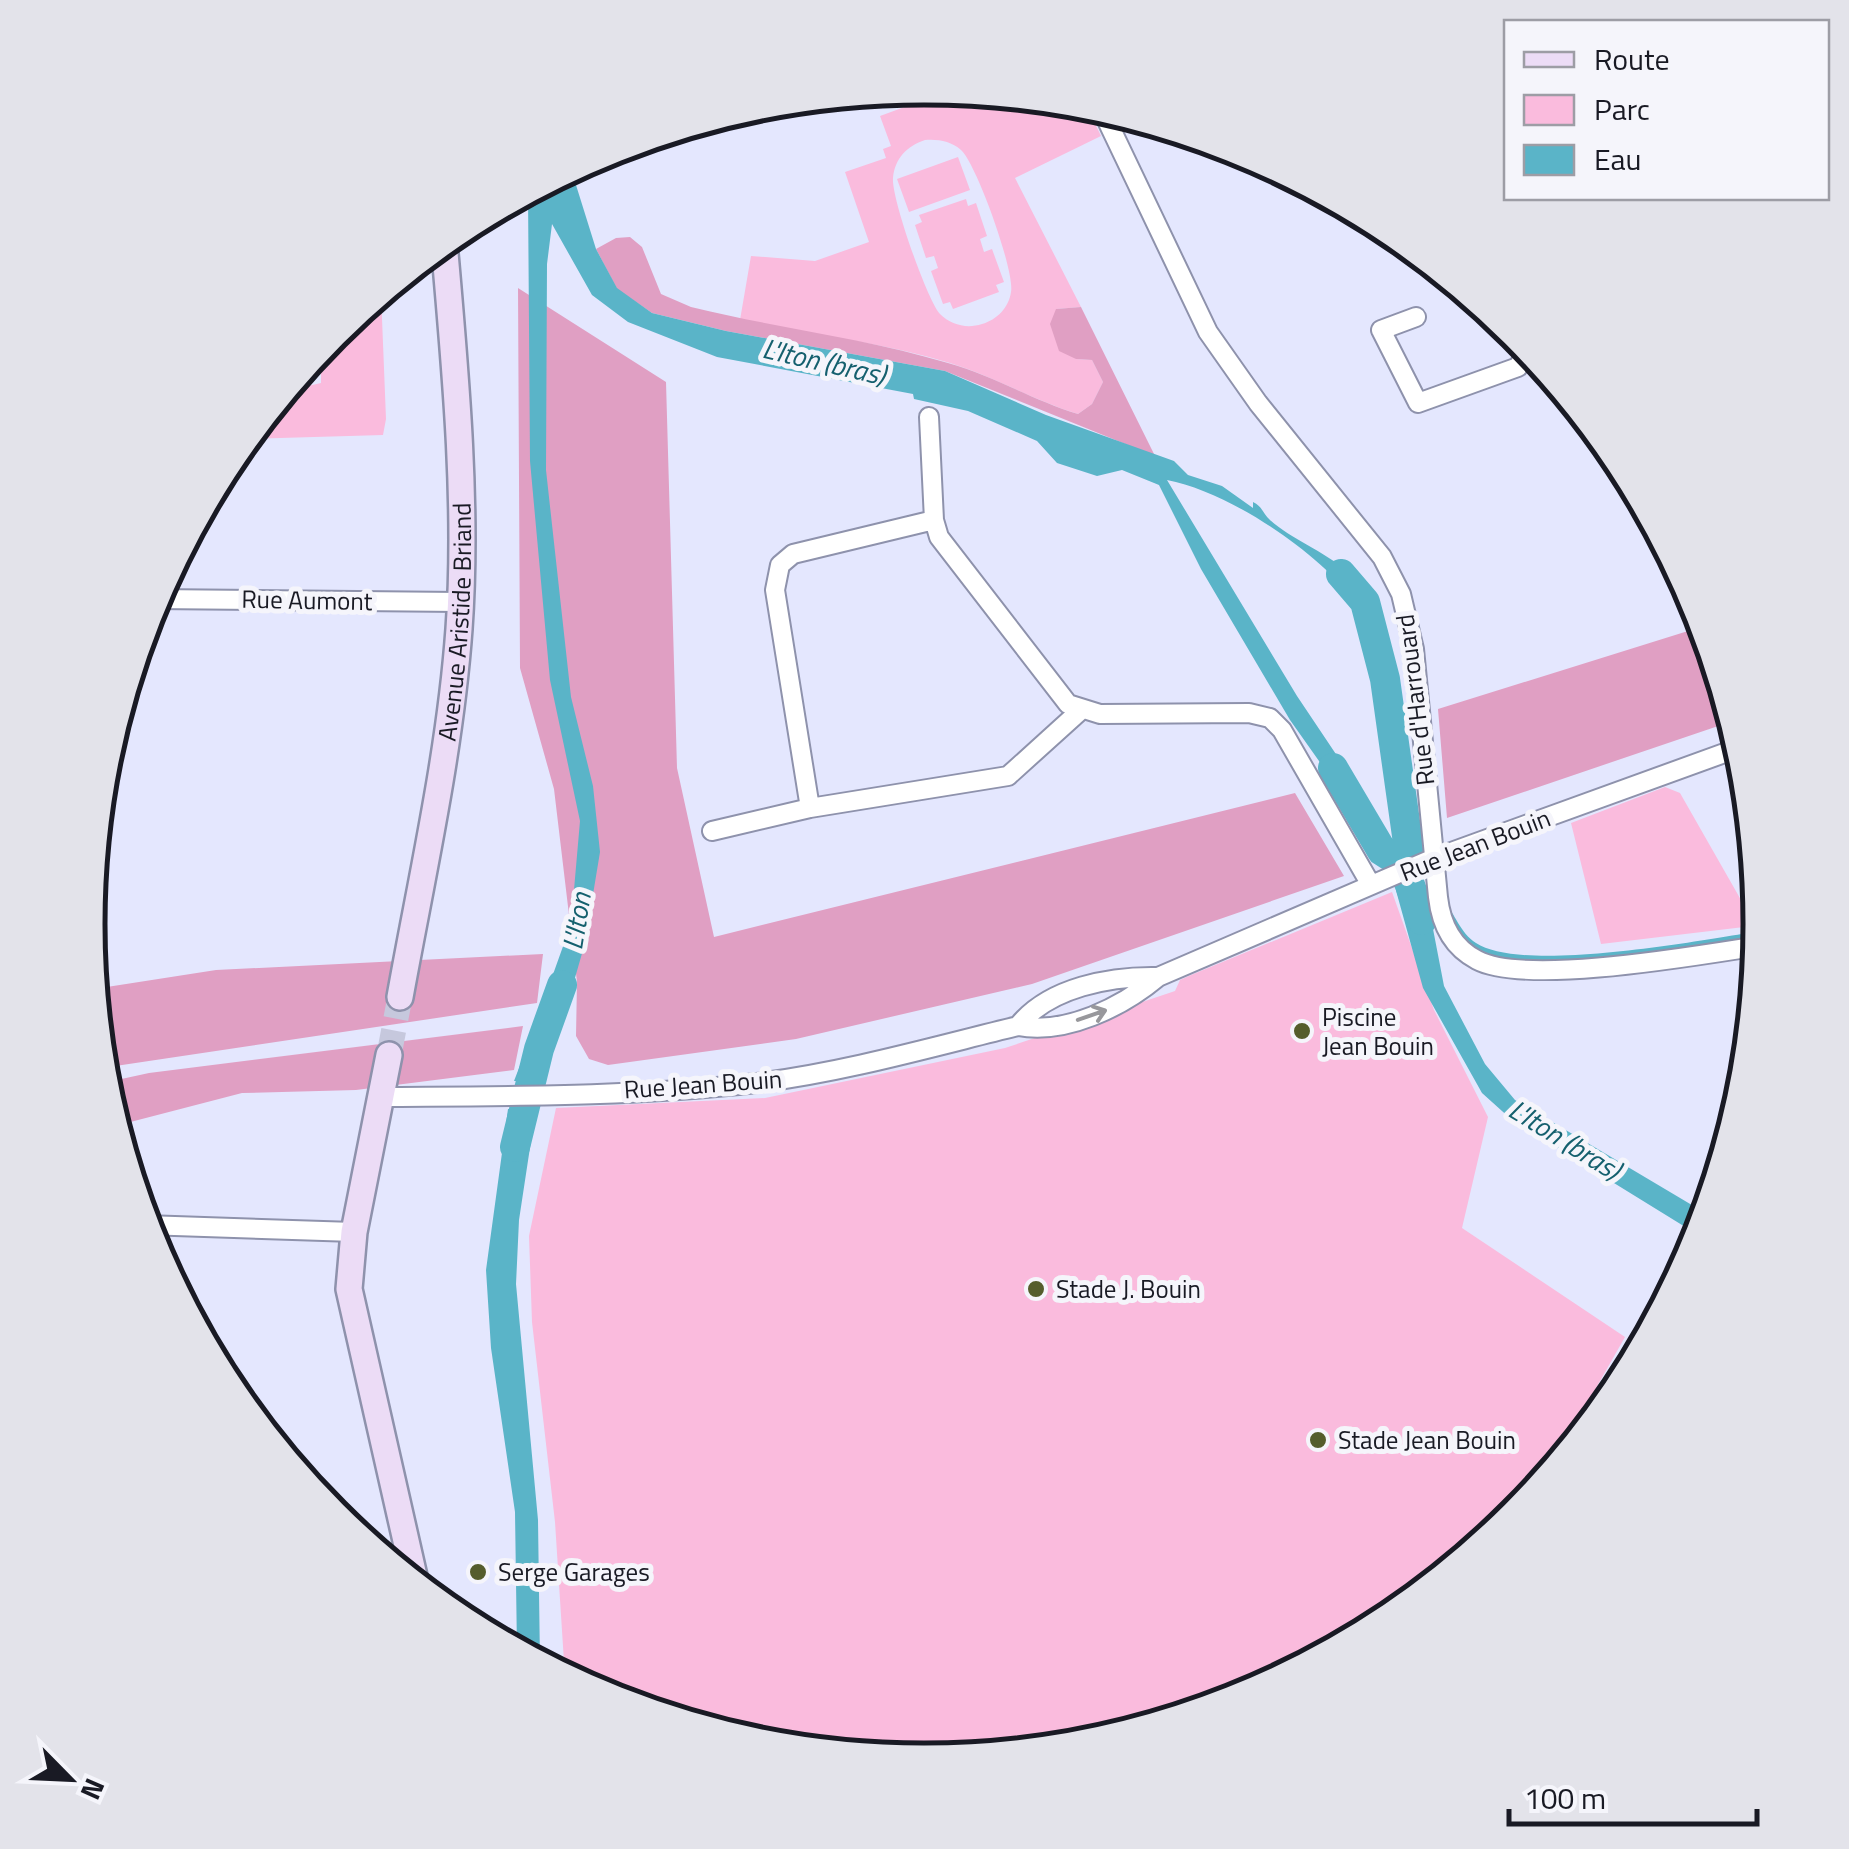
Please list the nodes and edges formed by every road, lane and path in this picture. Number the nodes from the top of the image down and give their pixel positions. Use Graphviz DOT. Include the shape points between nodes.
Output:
graph roads {
  1 [pos="1110,127"];
  2 [pos="443,261"];
  3 [pos="1416,316"];
  4 [pos="1521,362"];
  5 [pos="929,417"];
  6 [pos="934,520"];
  7 [pos="173,599"];
  8 [pos="460,602"];
  9 [pos="1081,710"];
  10 [pos="1725,753"];
  11 [pos="810,808"];
  12 [pos="712,830"];
  13 [pos="1427,861"];
  14 [pos="1379,882"];
  15 [pos="1743,948"];
  16 [pos="1158,978"];
  17 [pos="400,998"];
  18 [pos="1018,1026"];
  19 [pos="390,1055"];
  20 [pos="382,1097"];
  21 [pos="163,1226"];
  22 [pos="354,1232"];
  23 [pos="411,1563"];
  1 -- 13 [label="street, Rue d'Harrouard" via="1208,332 1394,577 1414,649"];
  2 -- 8 [label="main road, Avenue Aristide Briand"];
  3 -- 4 [label="street" via="1382,330 1418,403"];
  5 -- 6 [label="street"];
  6 -- 9 [label="street" via="947,553 1014,640 1059,698"];
  6 -- 11 [label="street" via="793,554 780,565 776,590"];
  7 -- 8 [label="street, Rue Aumont"];
  8 -- 17 [label="main road, Avenue Aristide Briand" via="448,737"];
  9 -- 11 [label="street" via="1008,776"];
  9 -- 14 [label="street" via="1270,718"];
  10 -- 13 [label="street, Rue Jean Bouin"];
  11 -- 12 [label="street"];
  13 -- 14 [label="street, Rue Jean Bouin"];
  13 -- 15 [label="street, Rue d'Harrouard" via="1458,946 1493,966 1607,968"];
  14 -- 16 [label="street, Rue Jean Bouin"];
  16 -- 18 [label="street, Rue Jean Bouin" via="1113,980 1045,1001"];
  18 -- 16 [label="street, Rue Jean Bouin, one-way" via="1043,1031 1106,1010"];
  18 -- 20 [label="street, Rue Jean Bouin" via="756,1083"];
  19 -- 20 [label="main road"];
  20 -- 22 [label="main road"];
  21 -- 22 [label="street"];
  22 -- 23 [label="main road" via="352,1313"];
}
